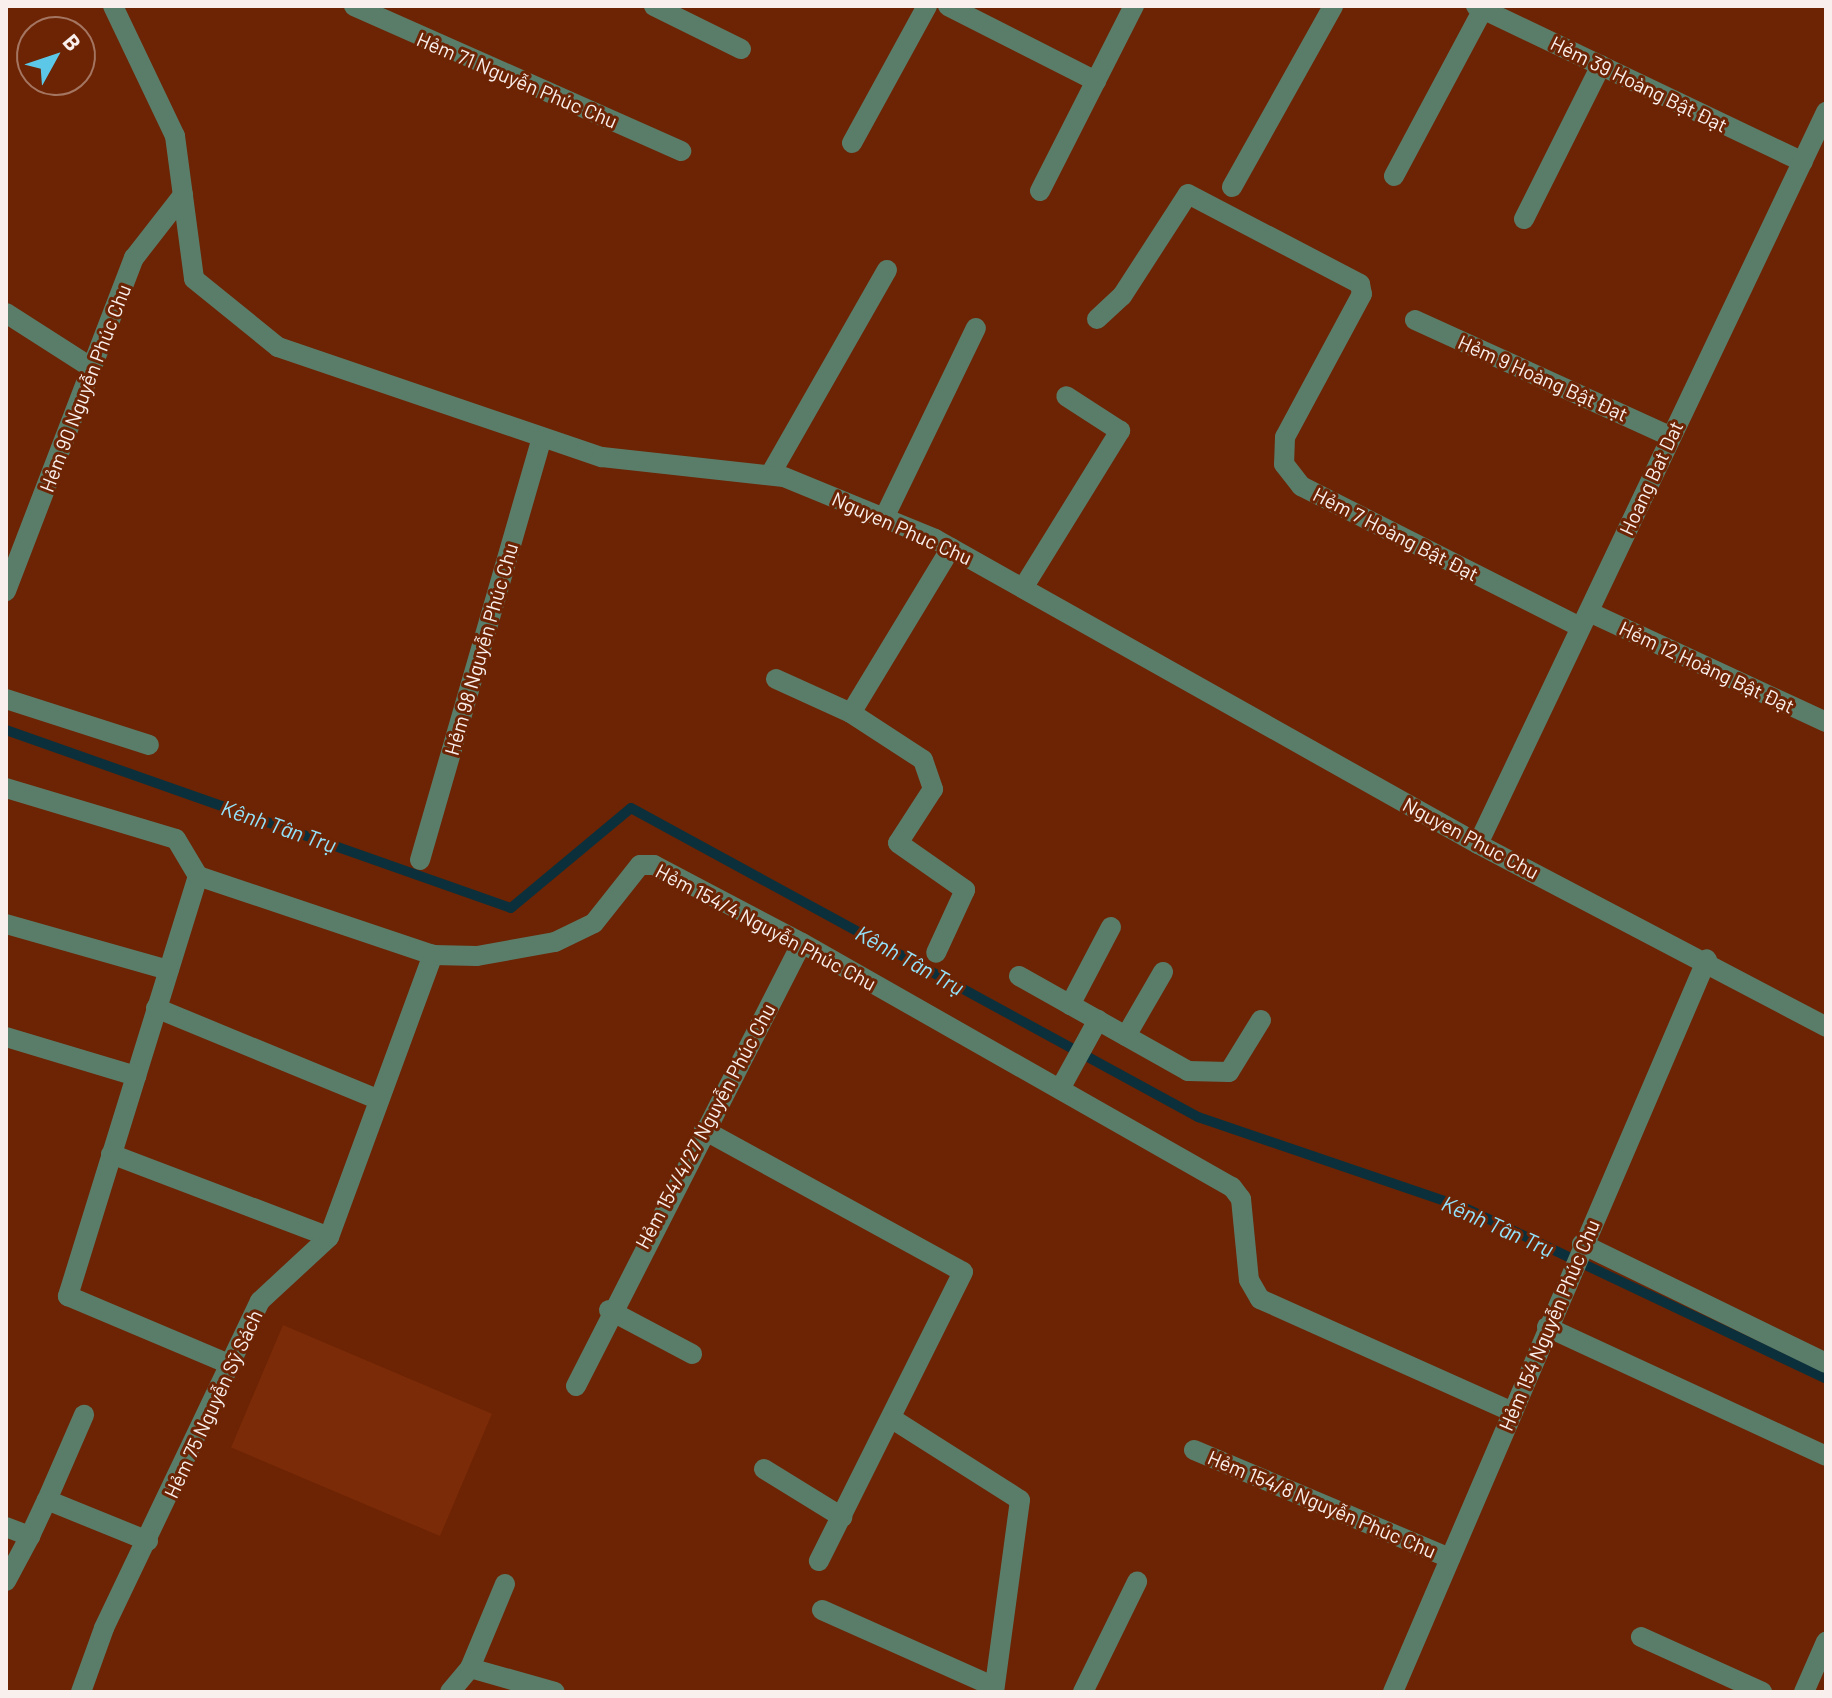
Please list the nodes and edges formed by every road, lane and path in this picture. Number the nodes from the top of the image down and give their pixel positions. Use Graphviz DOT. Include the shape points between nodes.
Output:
graph roads {
  1 [pos="113,6"];
  2 [pos="354,6"];
  3 [pos="654,6"];
  4 [pos="927,6"];
  5 [pos="948,6"];
  6 [pos="1134,6"];
  7 [pos="1333,6"];
  8 [pos="1480,8"];
  9 [pos="741,49"];
  10 [pos="1601,65"];
  11 [pos="1096,81"];
  12 [pos="1826,112"];
  13 [pos="852,143"];
  14 [pos="681,151"];
  15 [pos="1803,162"];
  16 [pos="1394,176"];
  17 [pos="1232,187"];
  18 [pos="1040,191"];
  19 [pos="183,195"];
  20 [pos="1524,219"];
  21 [pos="887,270"];
  22 [pos="6,313"];
  23 [pos="1097,319"];
  24 [pos="1415,320"];
  25 [pos="976,328"];
  26 [pos="92,368"];
  27 [pos="1066,396"];
  28 [pos="1670,436"];
  29 [pos="542,438"];
  30 [pos="770,475"];
  31 [pos="884,518"];
  32 [pos="951,548"];
  33 [pos="1023,588"];
  34 [pos="6,591"];
  35 [pos="1584,619"];
  36 [pos="776,679"];
  37 [pos="6,699"];
  38 [pos="851,713"];
  39 [pos="1826,722"];
  40 [pos="149,745"];
  41 [pos="6,788"];
  42 [pos="1478,844"];
  43 [pos="420,860"];
  44 [pos="198,876"];
  45 [pos="6,924"];
  46 [pos="1111,927"];
  47 [pos="802,943"];
  48 [pos="936,953"];
  49 [pos="433,955"];
  50 [pos="1707,959"];
  51 [pos="169,970"];
  52 [pos="1163,972"];
  53 [pos="1019,976"];
  54 [pos="1070,1005"];
  55 [pos="156,1008"];
  56 [pos="1261,1020"];
  57 [pos="1095,1026"];
  58 [pos="1826,1027"];
  59 [pos="1126,1036"];
  60 [pos="6,1037"];
  61 [pos="136,1076"];
  62 [pos="1064,1080"];
  63 [pos="379,1100"];
  64 [pos="704,1130"];
  65 [pos="111,1154"];
  66 [pos="329,1237"];
  67 [pos="1580,1250"];
  68 [pos="609,1310"];
  69 [pos="1547,1327"];
  70 [pos="692,1354"];
  71 [pos="1826,1363"];
  72 [pos="231,1365"];
  73 [pos="576,1386"];
  74 [pos="1513,1412"];
  75 [pos="84,1415"];
  76 [pos="894,1420"];
  77 [pos="1194,1450"];
  78 [pos="1826,1456"];
  79 [pos="764,1469"];
  80 [pos="47,1500"];
  81 [pos="842,1517"];
  82 [pos="6,1527"];
  83 [pos="30,1536"];
  84 [pos="148,1541"];
  85 [pos="1450,1558"];
  86 [pos="819,1561"];
  87 [pos="6,1581"];
  88 [pos="1137,1582"];
  89 [pos="505,1584"];
  90 [pos="822,1610"];
  91 [pos="1641,1637"];
  92 [pos="1826,1642"];
  93 [pos="470,1668"];
  94 [pos="994,1689"];
  95 [pos="81,1692"];
  96 [pos="450,1692"];
  97 [pos="555,1692"];
  98 [pos="1083,1692"];
  99 [pos="1393,1692"];
  100 [pos="1762,1692"];
  101 [pos="1804,1692"];
  1 -- 19 [label="street, Nguyen Phuc Chu" via="175,136"];
  2 -- 14 [label="street, Hẻm 71 Nguyễn Phúc Chu"];
  3 -- 9 [label="street"];
  4 -- 13 [label="street"];
  5 -- 11 [label="street"];
  6 -- 11 [label="street"];
  7 -- 17 [label="street"];
  8 -- 10 [label="street, Hẻm 39 Hoàng Bật Đạt"];
  8 -- 16 [label="street"];
  10 -- 15 [label="street, Hẻm 39 Hoàng Bật Đạt"];
  10 -- 20 [label="street"];
  11 -- 18 [label="street"];
  12 -- 15 [label="street, Hoang Bat Dat"];
  15 -- 28 [label="street, Hoang Bat Dat"];
  19 -- 26 [label="street, Hẻm 90 Nguyễn Phúc Chu" via="134,258"];
  19 -- 29 [label="street, Nguyen Phuc Chu" via="194,279 278,347"];
  21 -- 30 [label="street"];
  22 -- 26 [label="street"];
  23 -- 35 [label="street, Hẻm 7 Hoàng Bật Đạt" via="1122,296 1188,194 1360,284 1362,294 1285,437 1284,464 1301,486"];
  24 -- 28 [label="street, Hẻm 9 Hoàng Bật Đạt"];
  25 -- 31 [label="street"];
  26 -- 34 [label="street, Hẻm 90 Nguyễn Phúc Chu"];
  27 -- 33 [label="street" via="1120,431"];
  28 -- 35 [label="street, Hoang Bat Dat"];
  29 -- 30 [label="street, Nguyen Phuc Chu" via="602,457"];
  29 -- 43 [label="street, Hẻm 98 Nguyễn Phúc Chu"];
  30 -- 31 [label="street, Nguyen Phuc Chu"];
  31 -- 32 [label="street, Nguyen Phuc Chu"];
  32 -- 33 [label="street, Nguyen Phuc Chu"];
  32 -- 38 [label="street"];
  33 -- 42 [label="street, Nguyen Phuc Chu"];
  35 -- 39 [label="street, Hẻm 12 Hoàng Bật Đạt"];
  35 -- 42 [label="street, Hoang Bat Dat"];
  36 -- 38 [label="street"];
  37 -- 40 [label="street"];
  38 -- 48 [label="street" via="923,760 933,789 898,843 965,890"];
  41 -- 44 [label="street" via="176,839"];
  42 -- 50 [label="street, Nguyen Phuc Chu"];
  44 -- 49 [label="street, Hẻm 154/4 Nguyễn Phúc Chu"];
  44 -- 51 [label="street"];
  45 -- 51 [label="street"];
  46 -- 54 [label="street"];
  47 -- 49 [label="street, Hẻm 154/4 Nguyễn Phúc Chu" via="654,865 640,865 594,923 555,942 477,956"];
  47 -- 62 [label="street, Hẻm 154/4 Nguyễn Phúc Chu"];
  47 -- 64 [label="street, Hẻm 154/4/27 Nguyễn Phúc Chu"];
  49 -- 63 [label="street, Hẻm 75 Nguyễn Sỹ Sách"];
  50 -- 58 [label="street, Nguyen Phuc Chu"];
  50 -- 67 [label="street, Hẻm 154 Nguyễn Phúc Chu"];
  51 -- 55 [label="street"];
  52 -- 59 [label="street"];
  53 -- 54 [label="street"];
  54 -- 57 [label="street"];
  55 -- 61 [label="street"];
  55 -- 63 [label="street"];
  56 -- 59 [label="street" via="1229,1072 1188,1071"];
  57 -- 59 [label="street"];
  57 -- 62 [label="street"];
  60 -- 61 [label="street"];
  61 -- 65 [label="street"];
  62 -- 74 [label="street, Hẻm 154/4 Nguyễn Phúc Chu" via="1232,1187 1241,1199 1249,1280 1260,1299"];
  63 -- 66 [label="street, Hẻm 75 Nguyễn Sỹ Sách"];
  64 -- 68 [label="street, Hẻm 154/4/27 Nguyễn Phúc Chu"];
  64 -- 76 [label="street" via="963,1272"];
  65 -- 66 [label="street"];
  65 -- 72 [label="street" via="68,1296"];
  66 -- 72 [label="street, Hẻm 75 Nguyễn Sỹ Sách" via="260,1301"];
  67 -- 69 [label="street, Hẻm 154 Nguyễn Phúc Chu"];
  67 -- 71 [label="street"];
  68 -- 70 [label="street"];
  68 -- 73 [label="street, Hẻm 154/4/27 Nguyễn Phúc Chu"];
  69 -- 74 [label="street, Hẻm 154 Nguyễn Phúc Chu"];
  69 -- 78 [label="street"];
  72 -- 84 [label="street, Hẻm 75 Nguyễn Sỹ Sách"];
  74 -- 85 [label="street, Hẻm 154 Nguyễn Phúc Chu"];
  75 -- 80 [label="street"];
  76 -- 81 [label="street"];
  76 -- 94 [label="street" via="1020,1500"];
  77 -- 85 [label="street, Hẻm 154/8 Nguyễn Phúc Chu"];
  79 -- 81 [label="street"];
  80 -- 83 [label="street"];
  80 -- 84 [label="street"];
  81 -- 86 [label="street"];
  82 -- 83 [label="street"];
  83 -- 87 [label="street"];
  84 -- 95 [label="street, Hẻm 75 Nguyễn Sỹ Sách" via="104,1628"];
  85 -- 99 [label="street, Hẻm 154 Nguyễn Phúc Chu"];
  88 -- 98 [label="street"];
  89 -- 93 [label="street"];
  90 -- 94 [label="street"];
  91 -- 100 [label="street"];
  92 -- 101 [label="street"];
  93 -- 96 [label="street"];
  93 -- 97 [label="street"];
}
